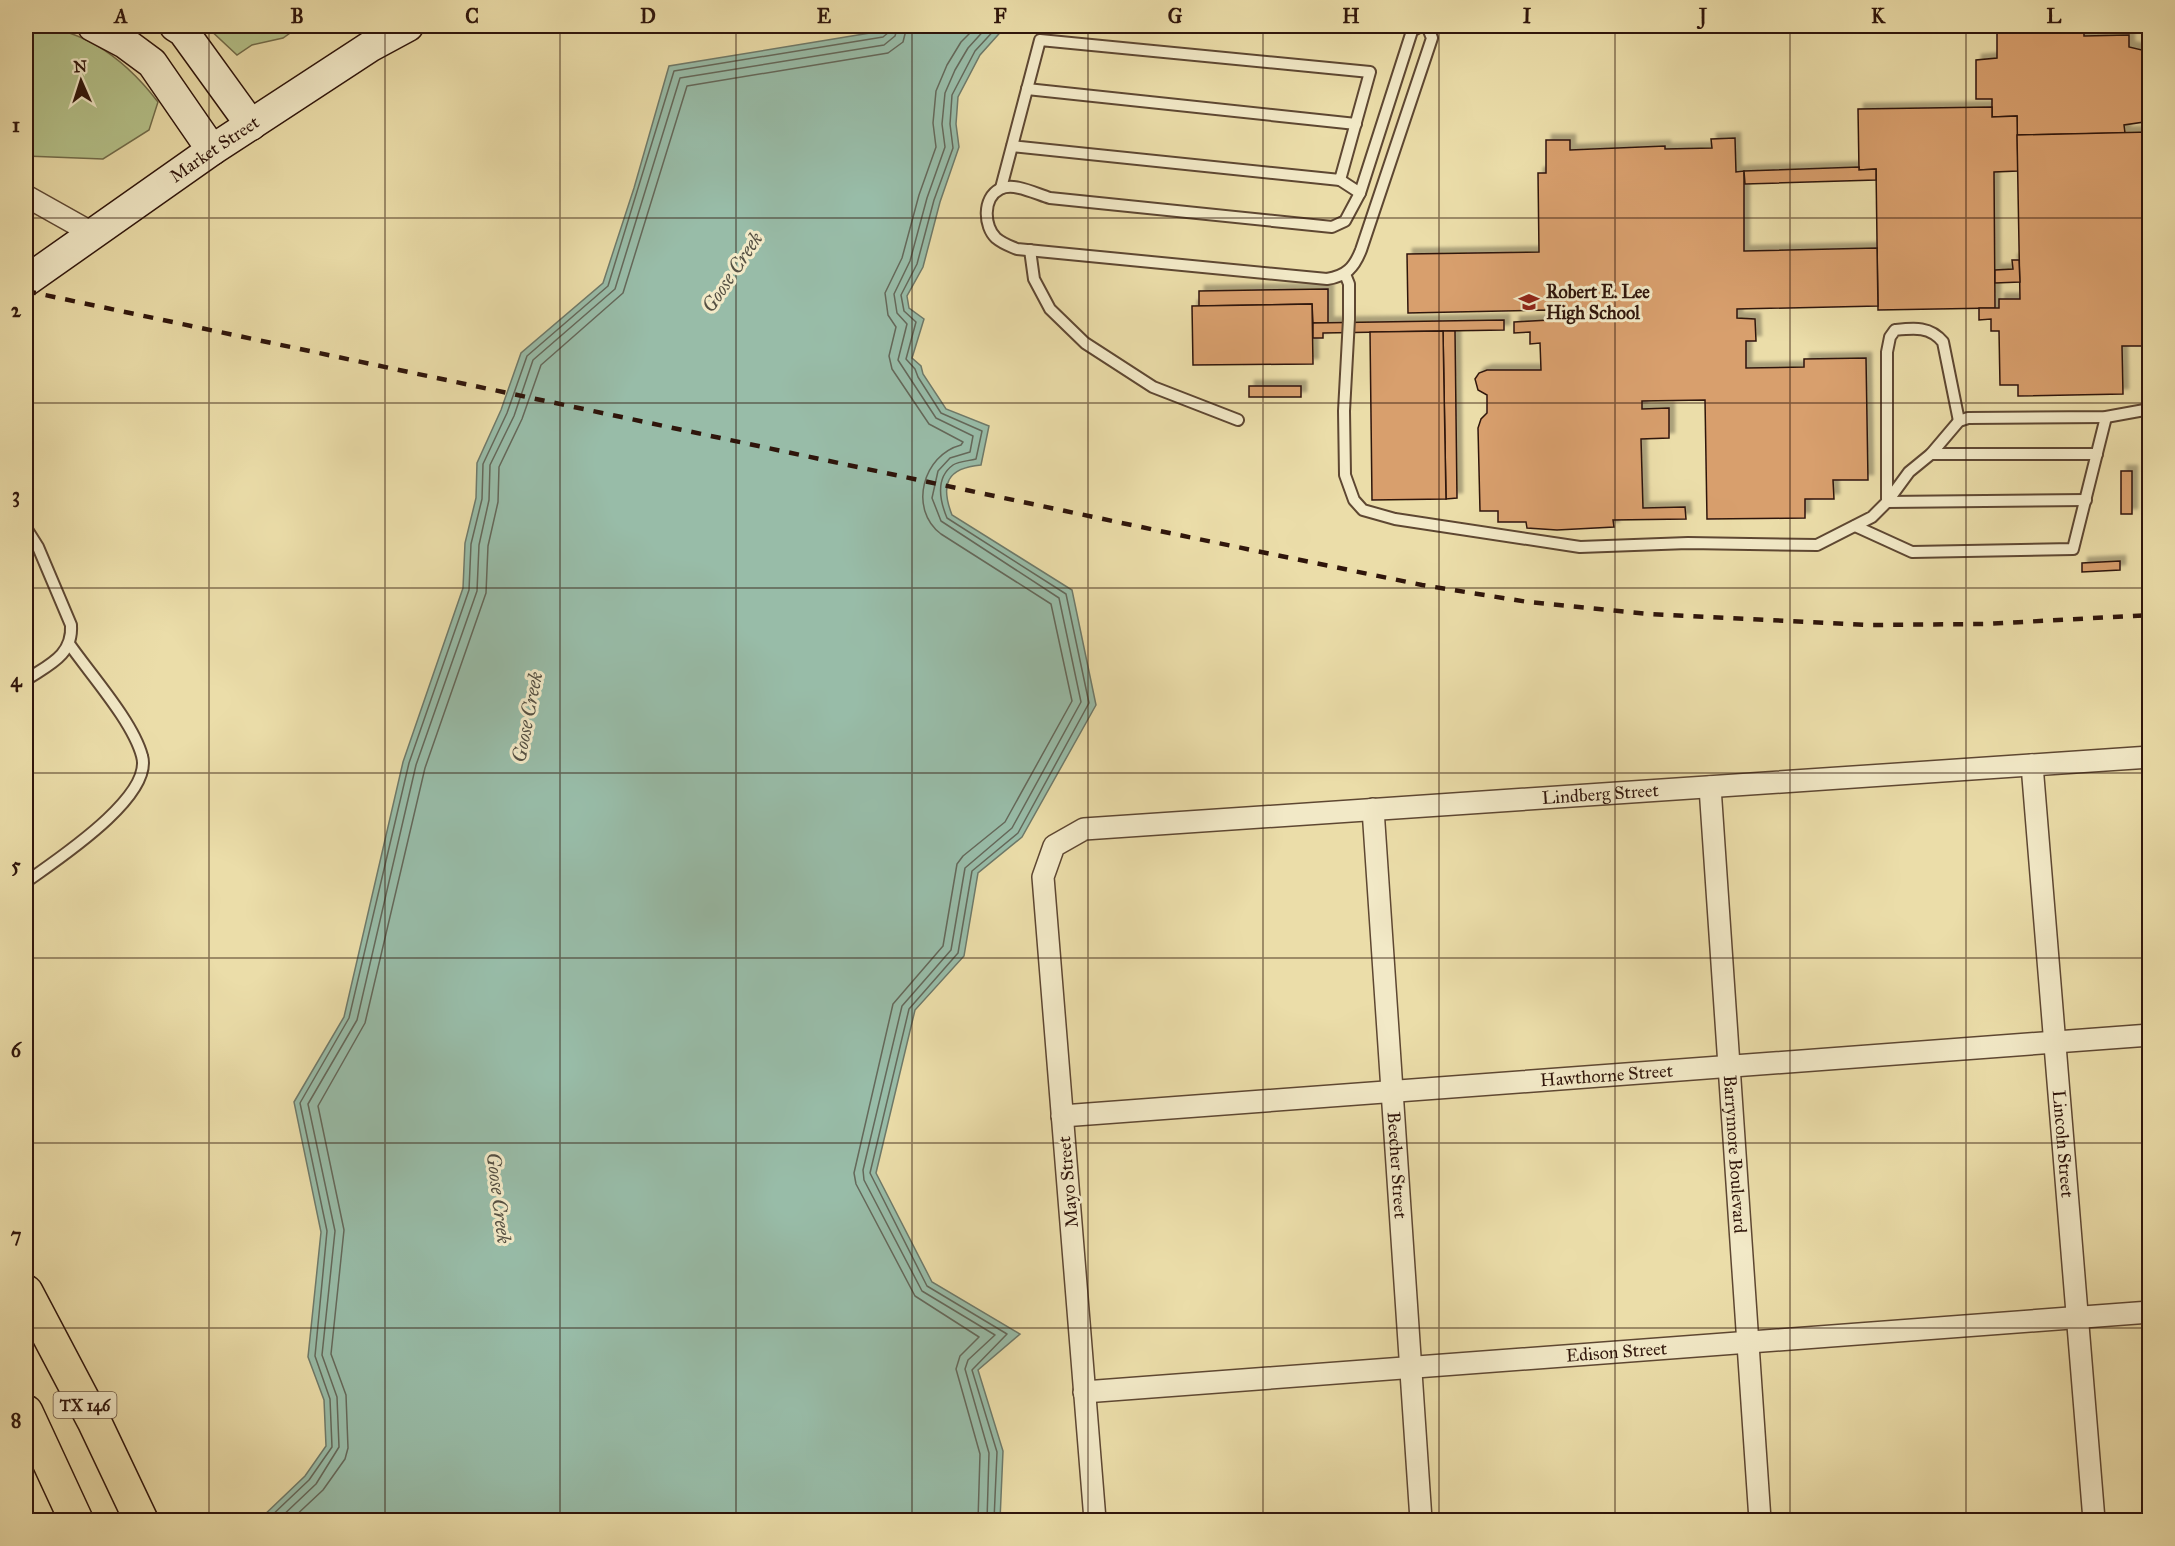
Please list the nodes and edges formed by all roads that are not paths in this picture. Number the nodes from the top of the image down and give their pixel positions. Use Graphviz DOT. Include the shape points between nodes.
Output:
graph roads {
  1 [pos="93,26"];
  2 [pos="175,26"];
  3 [pos="408,26"];
  4 [pos="1421,26"];
  5 [pos="1427,26"];
  6 [pos="1027,89"];
  7 [pos="1356,124"];
  8 [pos="251,125"];
  9 [pos="1012,146"];
  10 [pos="212,150"];
  11 [pos="1340,180"];
  12 [pos="1001,188"];
  13 [pos="1360,193"];
  14 [pos="26,196"];
  15 [pos="93,233"];
  16 [pos="1030,250"];
  17 [pos="1345,274"];
  18 [pos="26,281"];
  19 [pos="2150,409"];
  20 [pos="2106,417"];
  21 [pos="1238,420"];
  22 [pos="1959,421"];
  23 [pos="1931,454"];
  24 [pos="2097,454"];
  25 [pos="2086,500"];
  26 [pos="1887,502"];
  27 [pos="1855,526"];
  28 [pos="26,528"];
  29 [pos="70,645"];
  30 [pos="26,680"];
  31 [pos="2150,757"];
  32 [pos="2032,765"];
  33 [pos="1710,787"];
  34 [pos="1373,809"];
  35 [pos="1054,846"];
  36 [pos="26,882"];
  37 [pos="2150,1035"];
  38 [pos="2055,1042"];
  39 [pos="1730,1067"];
  40 [pos="1392,1092"];
  41 [pos="1062,1116"];
  42 [pos="26,1292"];
  43 [pos="2150,1312"];
  44 [pos="2077,1318"];
  45 [pos="1750,1342"];
  46 [pos="1411,1368"];
  47 [pos="1084,1392"];
  48 [pos="26,1412"];
  49 [pos="76,1521"];
  50 [pos="141,1521"];
  51 [pos="1095,1521"];
  52 [pos="1421,1521"];
  53 [pos="1760,1521"];
  54 [pos="2094,1521"];
  1 -- 10 [label="main road" via="152,63"];
  2 -- 8 [label="main road"];
  3 -- 8 [label="main road, Market Street"];
  4 -- 13 [label="lane" via="1412,31"];
  5 -- 17 [label="lane" via="1432,38 1402,131 1356,264"];
  6 -- 7 [label="lane"];
  6 -- 7 [label="lane" via="1040,40 1370,72"];
  6 -- 9 [label="lane"];
  7 -- 11 [label="lane"];
  8 -- 10 [label="main road, Market Street"];
  9 -- 11 [label="lane"];
  9 -- 12 [label="lane"];
  10 -- 15 [label="main road, Market Street"];
  11 -- 13 [label="lane"];
  12 -- 13 [label="lane" via="1026,190 1050,198 1332,227 1345,221"];
  12 -- 16 [label="lane" via="992,196 987,224 994,237 1005,245"];
  14 -- 15 [label="street"];
  15 -- 18 [label="main road, Market Street"];
  16 -- 17 [label="lane" via="1327,279"];
  16 -- 21 [label="lane" via="1034,279 1050,309 1085,344 1153,387"];
  17 -- 27 [label="lane" via="1349,284 1349,319 1343,458 1348,487 1363,510 1395,519 1580,546 1817,545"];
  19 -- 20 [label="lane"];
  20 -- 22 [label="lane"];
  20 -- 24 [label="lane"];
  22 -- 23 [label="lane"];
  22 -- 26 [label="lane" via="1943,342 1936,333 1924,328 1895,330 1887,351"];
  23 -- 24 [label="lane"];
  23 -- 26 [label="lane" via="1909,472"];
  24 -- 25 [label="lane"];
  25 -- 26 [label="lane"];
  25 -- 27 [label="lane" via="2073,549 1912,552"];
  26 -- 27 [label="lane"];
  28 -- 29 [label="lane" via="71,625"];
  29 -- 30 [label="lane"];
  29 -- 36 [label="lane" via="135,737 143,759 142,778 106,822"];
  31 -- 32 [label="street, Lindberg Street"];
  32 -- 33 [label="street, Lindberg Street"];
  32 -- 38 [label="street, Lincoln Street"];
  33 -- 34 [label="street, Lindberg Street"];
  33 -- 39 [label="street, Barrymore Boulevard"];
  34 -- 35 [label="street, Lindberg Street" via="1084,829"];
  34 -- 40 [label="street, Beecher Street"];
  35 -- 41 [label="street, Mayo Street" via="1043,877"];
  37 -- 38 [label="street, Hawthorne Street"];
  38 -- 39 [label="street, Hawthorne Street"];
  38 -- 44 [label="street, Lincoln Street"];
  39 -- 40 [label="street, Hawthorne Street"];
  39 -- 45 [label="street, Barrymore Boulevard"];
  40 -- 41 [label="street, Hawthorne Street"];
  40 -- 46 [label="street, Beecher Street"];
  41 -- 47 [label="street, Mayo Street"];
  42 -- 50 [label="highway, TX 146"];
  43 -- 44 [label="street, Edison Street"];
  44 -- 45 [label="street, Edison Street"];
  44 -- 54 [label="street, Lincoln Street"];
  45 -- 46 [label="street, Edison Street"];
  45 -- 53 [label="street, Barrymore Boulevard"];
  46 -- 47 [label="street, Edison Street"];
  46 -- 52 [label="street, Beecher Street"];
  47 -- 51 [label="street, Mayo Street"];
  48 -- 49 [label="highway, TX 146"];
}
